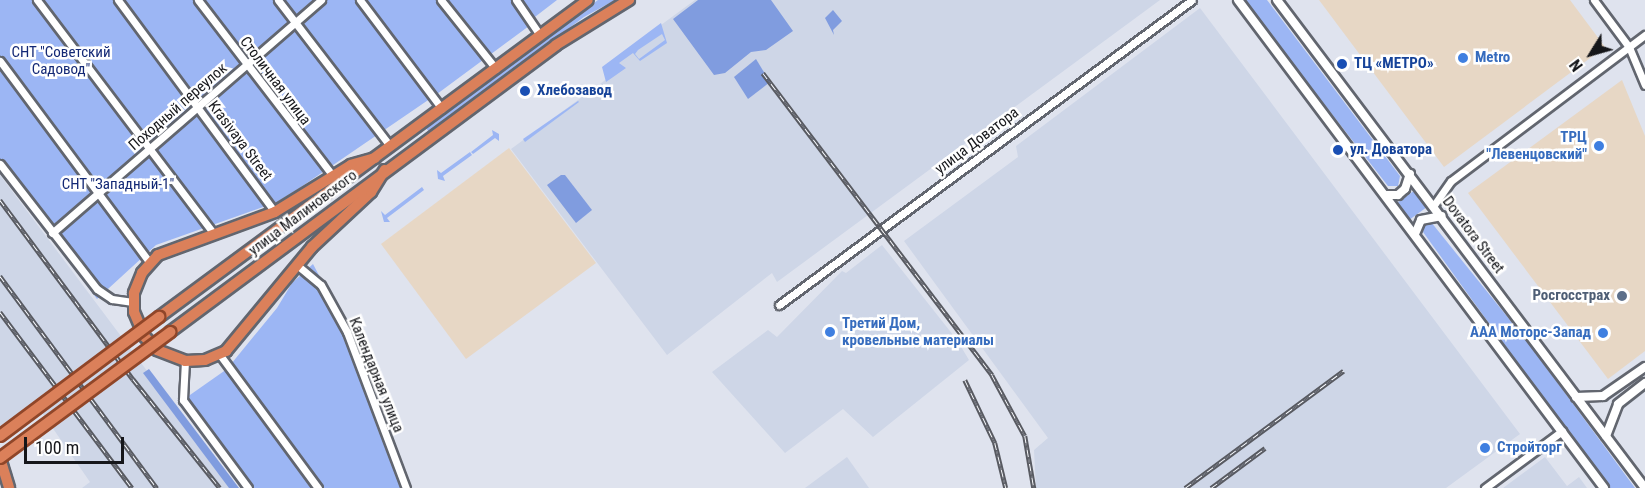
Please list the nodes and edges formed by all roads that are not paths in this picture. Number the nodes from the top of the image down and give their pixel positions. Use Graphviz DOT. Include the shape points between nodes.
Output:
graph roads {
  1 [pos="37,0"];
  2 [pos="118,0"];
  3 [pos="198,0"];
  4 [pos="278,0"];
  5 [pos="321,0"];
  6 [pos="360,0"];
  7 [pos="441,0"];
  8 [pos="516,0"];
  9 [pos="588,0"];
  10 [pos="629,0"];
  11 [pos="1192,0"];
  12 [pos="1238,0"];
  13 [pos="1277,0"];
  14 [pos="1594,0"];
  15 [pos="295,23"];
  16 [pos="540,35"];
  17 [pos="1645,36"];
  18 [pos="1629,47"];
  19 [pos="0,61"];
  20 [pos="246,65"];
  21 [pos="496,69"];
  22 [pos="1645,85"];
  23 [pos="197,107"];
  24 [pos="442,109"];
  25 [pos="390,146"];
  26 [pos="148,150"];
  27 [pos="375,158"];
  28 [pos="0,164"];
  29 [pos="385,170"];
  30 [pos="1410,174"];
  31 [pos="333,176"];
  32 [pos="97,194"];
  33 [pos="1387,195"];
  34 [pos="1434,206"];
  35 [pos="275,212"];
  36 [pos="1442,216"];
  37 [pos="52,233"];
  38 [pos="213,233"];
  39 [pos="1415,234"];
  40 [pos="150,262"];
  41 [pos="297,265"];
  42 [pos="133,302"];
  43 [pos="779,305"];
  44 [pos="220,354"];
  45 [pos="184,361"];
  46 [pos="1645,367"];
  47 [pos="1645,383"];
  48 [pos="1576,397"];
  49 [pos="1562,431"];
  50 [pos="0,436"];
  51 [pos="1606,436"];
  52 [pos="0,458"];
  53 [pos="9,488"];
  54 [pos="248,488"];
  55 [pos="318,488"];
  56 [pos="406,488"];
  57 [pos="1485,488"];
  58 [pos="1604,488"];
  59 [pos="1645,488"];
  1 -- 26 [label="street"];
  2 -- 23 [label="street, Krasivaya Street"];
  3 -- 20 [label="street, Столичная улица"];
  4 -- 15 [label="street"];
  5 -- 15 [label="street, Походный переулок"];
  6 -- 24 [label="street"];
  7 -- 21 [label="street"];
  8 -- 16 [label="street"];
  9 -- 16 [label="highway, улица Малиновского"];
  10 -- 29 [label="highway, улица Малиновского" via="579,28"];
  11 -- 43 [label="street, улица Доватора"];
  12 -- 33 [label="street"];
  13 -- 30 [label="street, Dovatora Street"];
  14 -- 18 [label="street"];
  15 -- 20 [label="street, Походный переулок"];
  15 -- 25 [label="street"];
  16 -- 21 [label="highway, улица Малиновского"];
  17 -- 18 [label="street"];
  18 -- 22 [label="street"];
  18 -- 34 [label="street" via="1451,181"];
  19 -- 32 [label="street"];
  20 -- 23 [label="street, Походный переулок"];
  20 -- 31 [label="street, Столичная улица"];
  21 -- 24 [label="highway, улица Малиновского"];
  23 -- 26 [label="street, Походный переулок"];
  23 -- 35 [label="street, Krasivaya Street"];
  24 -- 25 [label="highway, улица Малиновского"];
  25 -- 27 [label="highway, улица Малиновского"];
  26 -- 32 [label="street, Походный переулок"];
  26 -- 38 [label="street"];
  27 -- 31 [label="highway"];
  27 -- 50 [label="highway, улица Малиновского, bridge"];
  28 -- 37 [label="street"];
  29 -- 41 [label="highway" via="371,192"];
  29 -- 52 [label="highway, улица Малиновского, bridge"];
  30 -- 33 [label="street" via="1406,189 1398,195"];
  30 -- 34 [label="street, Dovatora Street"];
  31 -- 35 [label="highway"];
  32 -- 37 [label="street, Походный переулок"];
  32 -- 40 [label="street"];
  33 -- 39 [label="street"];
  34 -- 36 [label="street, Dovatora Street"];
  35 -- 38 [label="highway"];
  36 -- 39 [label="street" via="1421,220"];
  36 -- 48 [label="street, Dovatora Street"];
  37 -- 42 [label="street" via="97,289 112,299"];
  38 -- 40 [label="highway" via="166,250"];
  39 -- 49 [label="street"];
  40 -- 42 [label="highway" via="136,284"];
  41 -- 44 [label="highway" via="236,342"];
  41 -- 56 [label="street, Календарная улица" via="324,288 347,332"];
  42 -- 45 [label="highway" via="139,328 150,344"];
  44 -- 45 [label="highway"];
  44 -- 55 [label="street"];
  45 -- 54 [label="street" via="181,390 186,404"];
  46 -- 48 [label="street" via="1603,396"];
  47 -- 51 [label="street" via="1618,404"];
  48 -- 51 [label="street, Dovatora Street"];
  49 -- 57 [label="street"];
  49 -- 58 [label="street"];
  51 -- 59 [label="street, Dovatora Street"];
  52 -- 53 [label="highway"];
}
